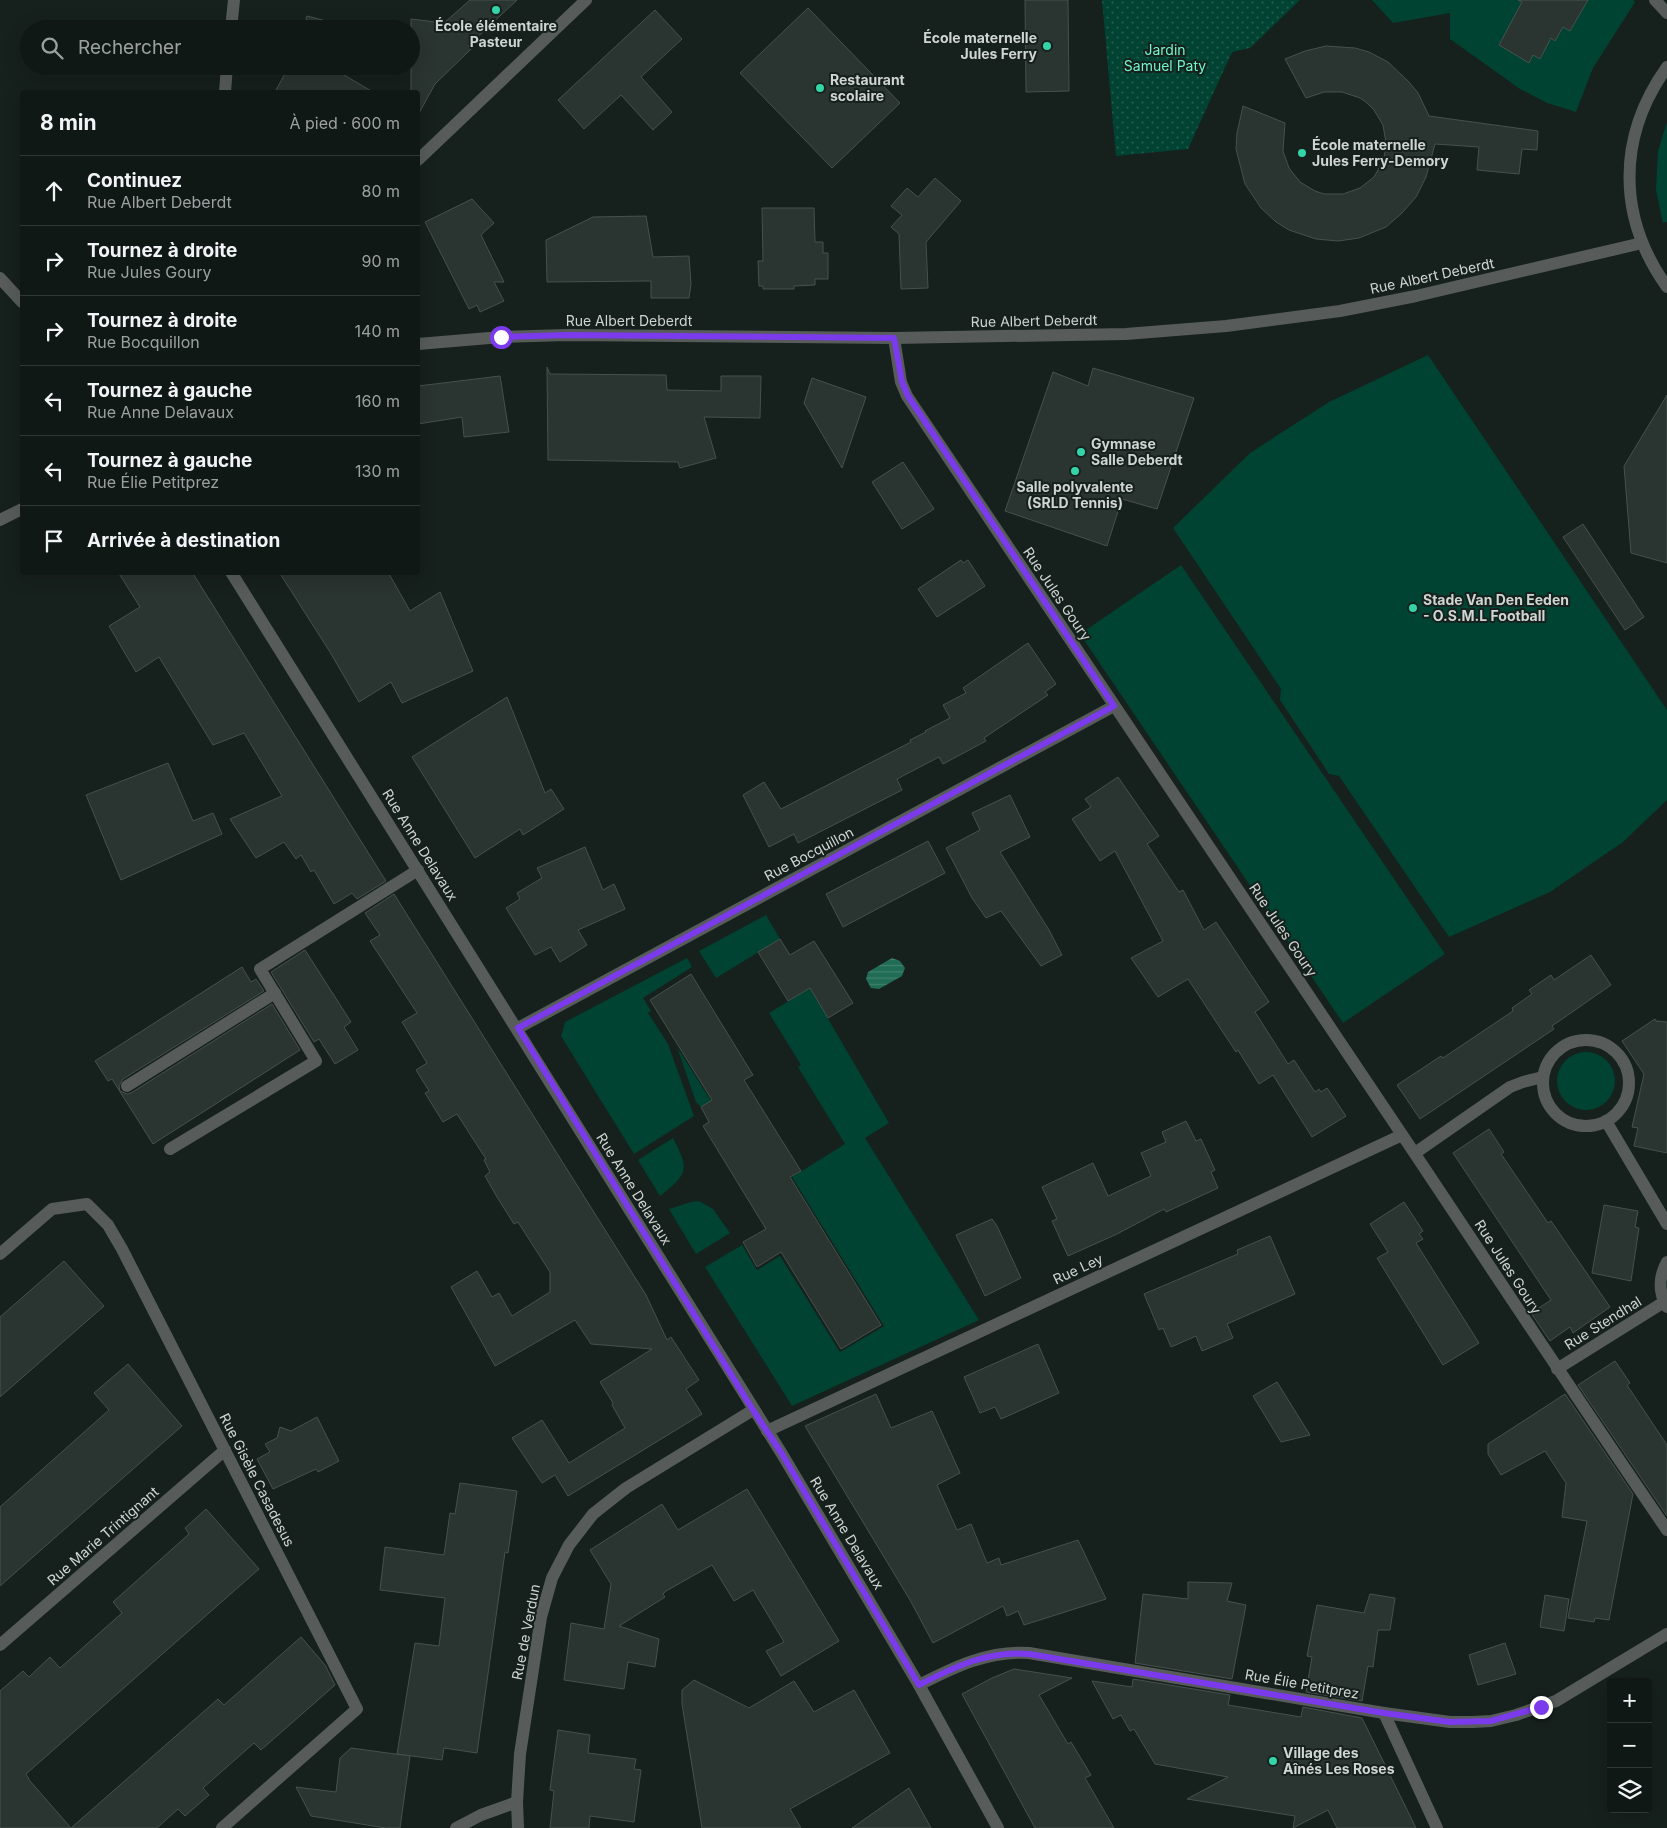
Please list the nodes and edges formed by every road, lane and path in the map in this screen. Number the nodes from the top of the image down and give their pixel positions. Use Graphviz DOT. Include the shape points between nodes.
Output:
graph roads {
  1 [pos="234,0"];
  2 [pos="586,0"];
  3 [pos="1655,0"];
  4 [pos="1667,13"];
  5 [pos="232,20"];
  6 [pos="1667,67"];
  7 [pos="226,75"];
  8 [pos="225,90"];
  9 [pos="420,158"];
  10 [pos="1642,243"];
  11 [pos="0,278"];
  12 [pos="1667,287"];
  13 [pos="20,300"];
  14 [pos="894,338"];
  15 [pos="420,344"];
  16 [pos="20,510"];
  17 [pos="0,520"];
  18 [pos="233,575"];
  19 [pos="1114,706"];
  20 [pos="418,870"];
  21 [pos="275,993"];
  22 [pos="518,1028"];
  23 [pos="1543,1077"];
  24 [pos="127,1086"];
  25 [pos="1606,1121"];
  26 [pos="1402,1135"];
  27 [pos="170,1149"];
  28 [pos="1415,1153"];
  29 [pos="1667,1224"];
  30 [pos="0,1254"];
  31 [pos="1667,1262"];
  32 [pos="1666,1305"];
  33 [pos="1557,1369"];
  34 [pos="753,1410"];
  35 [pos="767,1431"];
  36 [pos="225,1450"];
  37 [pos="1667,1530"];
  38 [pos="1667,1634"];
  39 [pos="0,1644"];
  40 [pos="919,1685"];
  41 [pos="1384,1713"];
  42 [pos="516,1802"];
  43 [pos="222,1828"];
  44 [pos="456,1828"];
  45 [pos="518,1828"];
  46 [pos="998,1828"];
  47 [pos="1437,1828"];
  1 -- 5 [label="street"];
  2 -- 9 [label="street"];
  3 -- 4 [label="street"];
  6 -- 10 [label="street" via="1642,110 1632,142 1630,194"];
  7 -- 8 [label="street"];
  10 -- 12 [label="street"];
  10 -- 14 [label="street, Rue Albert Deberdt" via="1416,296 1303,317 1126,334"];
  11 -- 13 [label="street"];
  14 -- 15 [label="street, Rue Albert Deberdt" via="567,335"];
  14 -- 19 [label="street, Rue Jules Goury" via="902,382 908,396"];
  16 -- 17 [label="street"];
  18 -- 20 [label="street, Rue Anne Delavaux"];
  19 -- 22 [label="street, Rue Bocquillon"];
  19 -- 26 [label="street, Rue Jules Goury"];
  20 -- 21 [label="street" via="260,969"];
  20 -- 22 [label="street, Rue Anne Delavaux"];
  21 -- 24 [label="street"];
  21 -- 27 [label="street" via="316,1061"];
  22 -- 34 [label="street, Rue Anne Delavaux"];
  23 -- 25 [label="street" via="1546,1100 1561,1118 1583,1126"];
  23 -- 25 [label="street" via="1552,1057 1569,1044 1591,1040 1611,1048 1625,1065 1629,1086 1622,1106"];
  23 -- 28 [label="street" via="1510,1087"];
  25 -- 29 [label="street"];
  26 -- 28 [label="street, Rue Jules Goury"];
  26 -- 35 [label="street, Rue Ley"];
  28 -- 33 [label="street, Rue Jules Goury"];
  30 -- 36 [label="street, Rue Gisèle Casadesus" via="52,1209 87,1204 108,1225 122,1249"];
  31 -- 32 [label="street, Rue Stendhal" via="1660,1282"];
  32 -- 33 [label="street, Rue Stendhal"];
  33 -- 37 [label="street, Rue Jules Goury"];
  34 -- 35 [label="street, Rue Anne Delavaux"];
  34 -- 42 [label="street, Rue de Verdun" via="620,1492 593,1514 569,1545 552,1578 542,1617 520,1754"];
  35 -- 40 [label="street, Rue Anne Delavaux"];
  36 -- 39 [label="street, Rue Marie Trintignant"];
  36 -- 43 [label="street, Rue Gisèle Casadesus" via="357,1709"];
  38 -- 41 [label="street, Rue Élie Petitprez" via="1574,1692 1516,1715 1491,1721 1450,1722"];
  40 -- 41 [label="street, Rue Élie Petitprez" via="974,1660 1013,1652"];
  40 -- 46 [label="street, Rue Anne Delavaux"];
  41 -- 47 [label="street"];
  42 -- 44 [label="street"];
  42 -- 45 [label="street, Rue de Verdun"];
}
